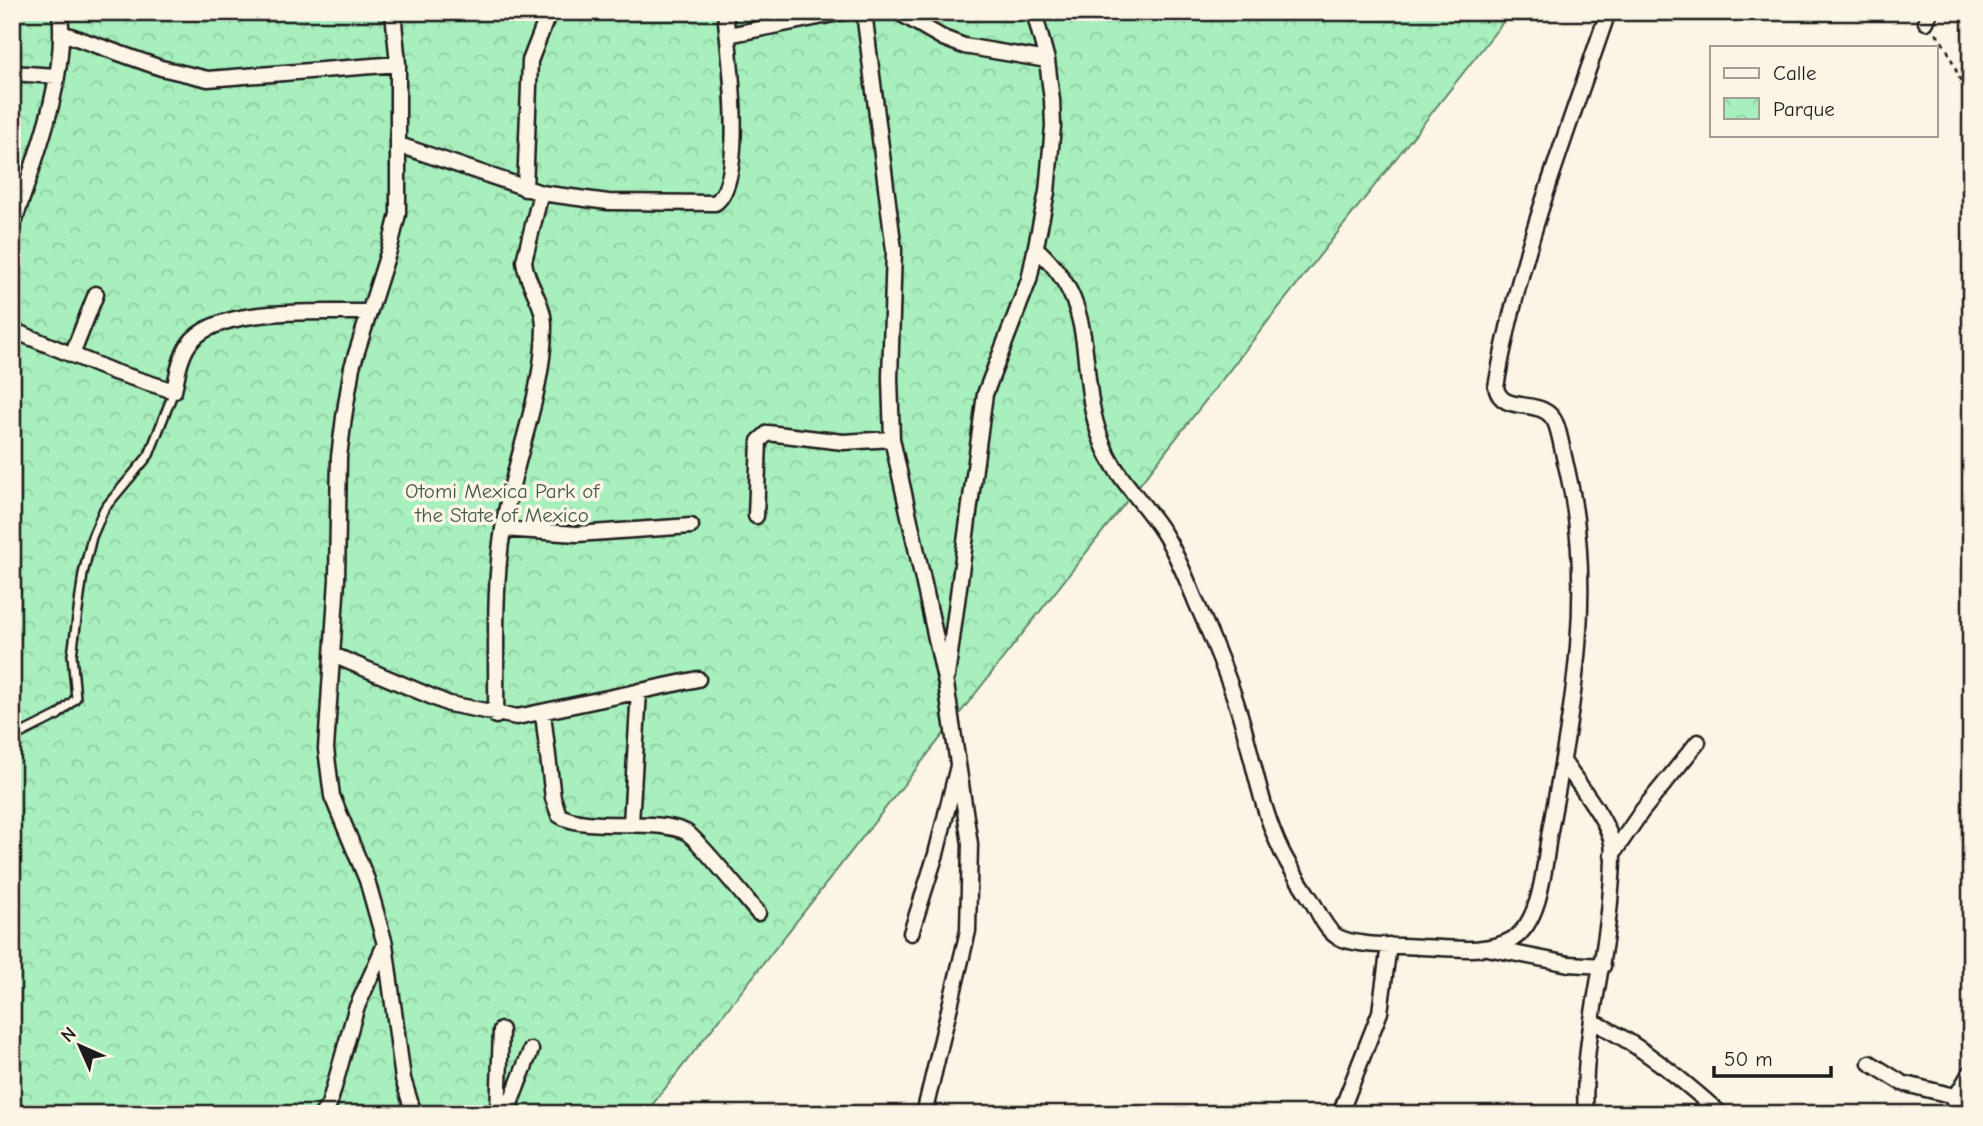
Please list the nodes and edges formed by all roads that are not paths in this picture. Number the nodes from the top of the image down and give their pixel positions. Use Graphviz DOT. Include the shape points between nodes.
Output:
graph roads {
  1 [pos="393,12"];
  2 [pos="549,12"];
  3 [pos="725,12"];
  4 [pos="844,12"];
  5 [pos="864,12"];
  6 [pos="898,12"];
  7 [pos="1034,12"];
  8 [pos="1608,12"];
  9 [pos="56,13"];
  10 [pos="62,33"];
  11 [pos="727,35"];
  12 [pos="1047,60"];
  13 [pos="398,64"];
  14 [pos="12,73"];
  15 [pos="56,76"];
  16 [pos="399,145"];
  17 [pos="525,189"];
  18 [pos="541,193"];
  19 [pos="12,228"];
  20 [pos="1037,249"];
  21 [pos="96,294"];
  22 [pos="368,312"];
  23 [pos="12,330"];
  24 [pos="72,355"];
  25 [pos="174,391"];
  26 [pos="892,439"];
  27 [pos="756,516"];
  28 [pos="691,526"];
  29 [pos="503,529"];
  30 [pos="332,655"];
  31 [pos="698,679"];
  32 [pos="946,684"];
  33 [pos="639,691"];
  34 [pos="543,714"];
  35 [pos="496,716"];
  36 [pos="12,738"];
  37 [pos="1698,742"];
  38 [pos="960,761"];
  39 [pos="1563,761"];
  40 [pos="631,823"];
  41 [pos="1612,855"];
  42 [pos="758,913"];
  43 [pos="911,933"];
  44 [pos="385,944"];
  45 [pos="1390,945"];
  46 [pos="1483,947"];
  47 [pos="1603,966"];
  48 [pos="1592,1021"];
  49 [pos="502,1030"];
  50 [pos="531,1050"];
  51 [pos="1870,1063"];
  52 [pos="1971,1075"];
  53 [pos="1956,1106"];
  54 [pos="327,1111"];
  55 [pos="414,1114"];
  56 [pos="498,1114"];
  57 [pos="506,1114"];
  58 [pos="924,1114"];
  59 [pos="1340,1114"];
  60 [pos="1586,1114"];
  61 [pos="1721,1114"];
  1 -- 13 [label="street"];
  2 -- 17 [label="street" via="530,61"];
  3 -- 11 [label="street"];
  4 -- 11 [label="street"];
  5 -- 26 [label="street" via="894,250"];
  6 -- 12 [label="street" via="964,46"];
  7 -- 12 [label="street"];
  8 -- 39 [label="street" via="1531,232 1496,387 1509,404 1539,407 1551,416 1572,490 1580,553 1581,623"];
  9 -- 10 [label="street"];
  10 -- 13 [label="street" via="161,68 208,79"];
  10 -- 15 [label="street"];
  11 -- 18 [label="street" via="734,146 729,182 720,199 704,205 664,205"];
  12 -- 20 [label="street" via="1053,126"];
  13 -- 16 [label="street"];
  14 -- 15 [label="street"];
  15 -- 19 [label="street"];
  16 -- 17 [label="street"];
  16 -- 22 [label="street" via="398,214"];
  17 -- 18 [label="street"];
  18 -- 29 [label="street" via="524,261 544,315 542,350"];
  20 -- 32 [label="street" via="985,394"];
  20 -- 45 [label="street" via="1055,265 1077,305 1102,443 1113,466 1177,556 1234,695 1281,850 1337,936"];
  21 -- 24 [label="street"];
  22 -- 25 [label="street" via="263,316 215,325 190,343"];
  22 -- 30 [label="street" via="352,367 339,457"];
  23 -- 24 [label="street"];
  24 -- 25 [label="street"];
  25 -- 36 [label="lane" via="149,455 97,521 83,574 74,639 76,698 58,715"];
  26 -- 27 [label="street" via="842,442 768,433 759,441"];
  26 -- 32 [label="street"];
  28 -- 29 [label="street" via="577,534"];
  29 -- 35 [label="street"];
  30 -- 35 [label="street" via="449,704"];
  30 -- 44 [label="street" via="327,773 367,880"];
  31 -- 33 [label="street"];
  32 -- 38 [label="street"];
  33 -- 34 [label="street"];
  33 -- 40 [label="street"];
  34 -- 35 [label="street"];
  34 -- 40 [label="street" via="559,815 572,822"];
  37 -- 41 [label="street"];
  38 -- 43 [label="street"];
  38 -- 58 [label="street" via="970,844 968,931"];
  39 -- 41 [label="street" via="1605,827"];
  39 -- 46 [label="street" via="1533,909 1517,935"];
  40 -- 42 [label="street" via="687,832"];
  41 -- 47 [label="street"];
  44 -- 54 [label="street" via="355,1009"];
  44 -- 55 [label="street" via="404,1079"];
  45 -- 46 [label="street"];
  45 -- 59 [label="street" via="1376,1023"];
  46 -- 47 [label="street"];
  47 -- 48 [label="street"];
  48 -- 60 [label="street"];
  48 -- 61 [label="street" via="1670,1069"];
  49 -- 56 [label="street"];
  50 -- 57 [label="street"];
  51 -- 53 [label="street" via="1902,1083"];
  52 -- 53 [label="street"];
}
